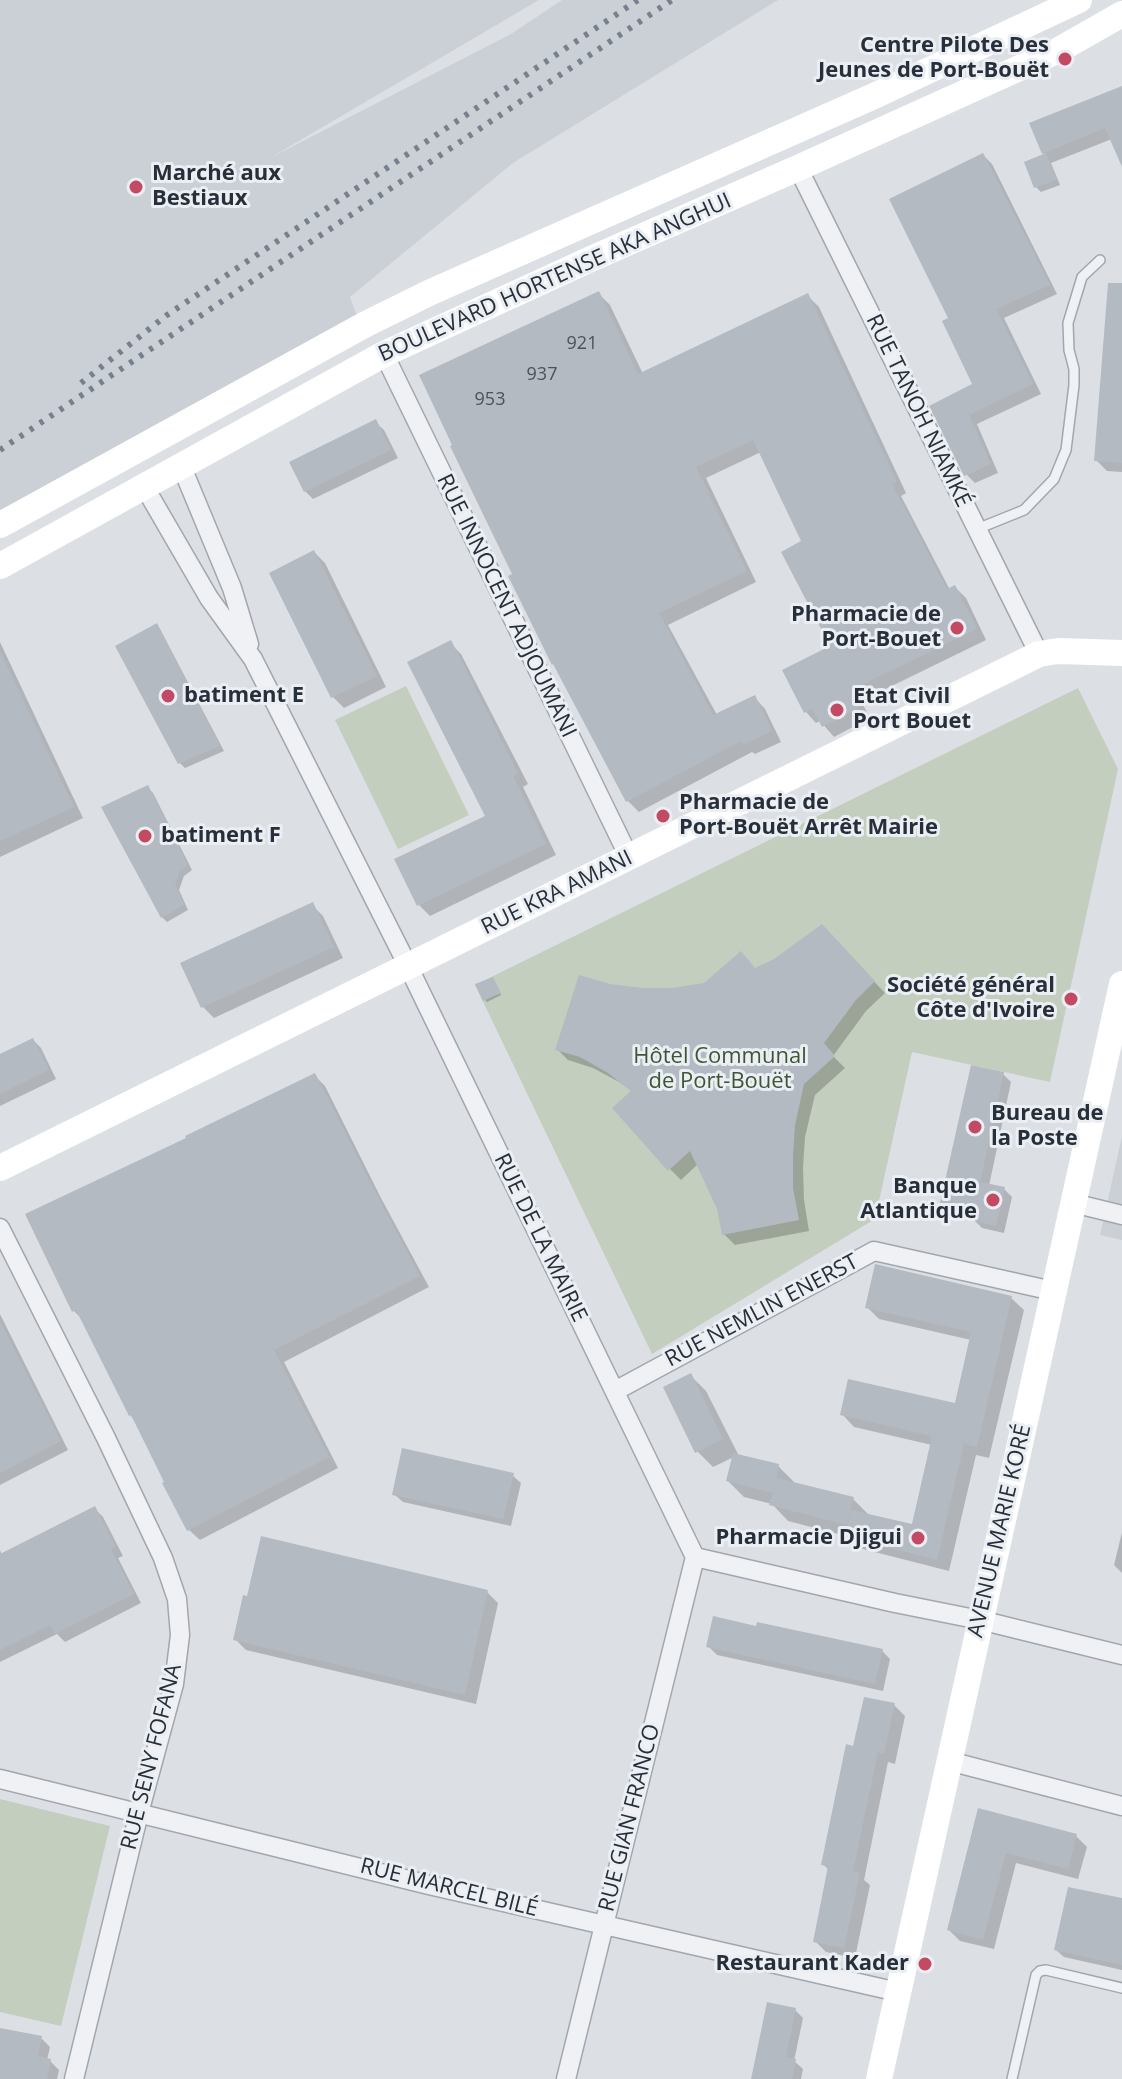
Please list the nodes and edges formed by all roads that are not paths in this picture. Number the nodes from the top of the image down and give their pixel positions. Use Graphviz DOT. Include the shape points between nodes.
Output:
graph roads {
  1 [pos="1079,0"];
  2 [pos="1118,18"];
  3 [pos="798,168"];
  4 [pos="1100,260"];
  5 [pos="384,354"];
  6 [pos="181,465"];
  7 [pos="144,486"];
  8 [pos="0,525"];
  9 [pos="977,529"];
  10 [pos="0,566"];
  11 [pos="1122,653"];
  12 [pos="1039,654"];
  13 [pos="253,659"];
  14 [pos="629,857"];
  15 [pos="408,966"];
  16 [pos="1122,984"];
  17 [pos="0,1168"];
  18 [pos="1073,1203"];
  19 [pos="1122,1215"];
  20 [pos="0,1228"];
  21 [pos="1053,1291"];
  22 [pos="615,1391"];
  23 [pos="695,1557"];
  24 [pos="980,1620"];
  25 [pos="1122,1655"];
  26 [pos="949,1761"];
  27 [pos="0,1779"];
  28 [pos="1122,1806"];
  29 [pos="139,1813"];
  30 [pos="604,1926"];
  31 [pos="1122,1988"];
  32 [pos="898,1992"];
  33 [pos="74,2079"];
  34 [pos="566,2079"];
  35 [pos="879,2079"];
  36 [pos="1012,2079"];
  1 -- 8 [label="main road, BOULEVARD HORTENSE AKA ANGHUI" via="366,324"];
  2 -- 3 [label="main road, BOULEVARD HORTENSE AKA ANGHUI"];
  3 -- 5 [label="main road, BOULEVARD HORTENSE AKA ANGHUI"];
  3 -- 9 [label="street, RUE TANOH NIAMKÉ"];
  4 -- 9 [label="lane" via="1082,277 1068,323 1074,385 1066,450 1054,479 1024,510"];
  5 -- 6 [label="main road, BOULEVARD HORTENSE AKA ANGHUI"];
  5 -- 14 [label="street, RUE INNOCENT ADJOUMANI"];
  6 -- 7 [label="main road, BOULEVARD HORTENSE AKA ANGHUI"];
  6 -- 13 [label="street, RUE DE LA MAIRIE" via="232,588"];
  7 -- 10 [label="main road, BOULEVARD HORTENSE AKA ANGHUI"];
  7 -- 13 [label="street, RUE DE LA MAIRIE" via="209,598"];
  9 -- 12 [label="street, RUE TANOH NIAMKÉ"];
  11 -- 12 [label="main road, RUE KRA AMANI"];
  12 -- 14 [label="main road, RUE KRA AMANI"];
  13 -- 15 [label="street, RUE DE LA MAIRIE"];
  14 -- 15 [label="main road, RUE KRA AMANI"];
  15 -- 17 [label="main road, RUE KRA AMANI"];
  15 -- 22 [label="street, RUE DE LA MAIRIE"];
  16 -- 18 [label="main road, AVENUE MARIE KORÉ"];
  18 -- 19 [label="street"];
  18 -- 21 [label="main road, AVENUE MARIE KORÉ"];
  20 -- 29 [label="street, RUE SENY FOFANA" via="106,1438 177,1599 180,1635 174,1684"];
  21 -- 22 [label="street, RUE NEMLIN ENERST" via="874,1251"];
  21 -- 24 [label="main road, AVENUE MARIE KORÉ"];
  22 -- 23 [label="street, RUE DE LA MAIRIE"];
  23 -- 24 [label="street"];
  23 -- 30 [label="street, RUE GIAN FRANCO"];
  24 -- 25 [label="street"];
  24 -- 26 [label="main road, AVENUE MARIE KORÉ"];
  26 -- 28 [label="street"];
  26 -- 32 [label="main road, AVENUE MARIE KORÉ"];
  27 -- 29 [label="street, RUE MARCEL BILÉ"];
  29 -- 30 [label="street, RUE MARCEL BILÉ"];
  29 -- 33 [label="street, RUE SENY FOFANA"];
  30 -- 32 [label="street, RUE MARCEL BILÉ"];
  30 -- 34 [label="street, RUE GIAN FRANCO"];
  31 -- 36 [label="lane" via="1040,1971"];
  32 -- 35 [label="main road, AVENUE MARIE KORÉ"];
}
